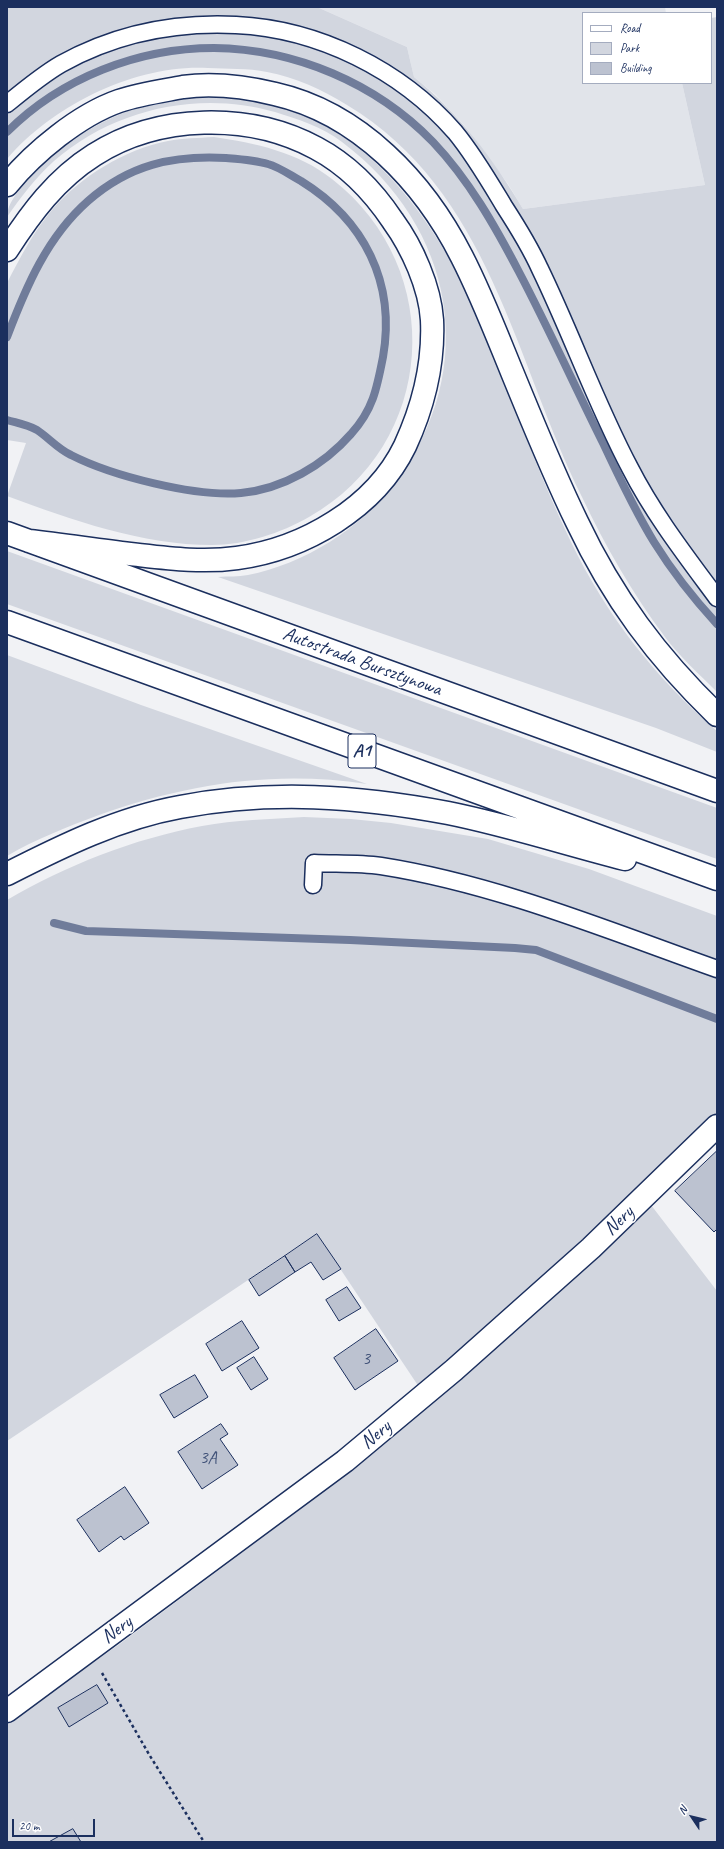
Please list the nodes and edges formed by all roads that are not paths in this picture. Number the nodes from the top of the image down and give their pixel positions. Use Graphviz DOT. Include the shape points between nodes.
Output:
graph roads {
  1 [pos="7,104"];
  2 [pos="7,185"];
  3 [pos="7,250"];
  4 [pos="7,533"];
  5 [pos="29,541"];
  6 [pos="717,598"];
  7 [pos="7,622"];
  8 [pos="717,715"];
  9 [pos="717,791"];
  10 [pos="7,874"];
  11 [pos="717,880"];
  12 [pos="312,885"];
  13 [pos="717,969"];
  14 [pos="717,1126"];
  15 [pos="7,1711"];
  1 -- 6 [label="lane" via="60,65 84,53 124,37 185,26 218,24 268,27 296,33 347,52 393,79 416,96 456,134 498,195 540,268 630,468 650,504"];
  2 -- 8 [label="main road" via="46,145 81,120 117,102 192,86 255,89 306,103 358,131 406,175 448,232 491,320 548,461 602,572 647,639"];
  3 -- 5 [label="main road" via="46,195 88,159 120,140 172,125 199,123 254,126 284,134 318,150 341,165 374,195 405,237 419,268 432,318 425,392 416,423 400,456 379,485 329,525 291,544 267,552 212,560 167,558"];
  4 -- 5 [label="main road, Autostrada Bursztynowa"];
  5 -- 9 [label="main road, Autostrada Bursztynowa"];
  7 -- 11 [label="main road, A1"];
  10 -- 11 [label="main road" via="82,838 179,807 267,796 304,796 385,802 449,814"];
  12 -- 13 [label="lane" via="314,863 380,866 466,885 558,912"];
  14 -- 15 [label="main road, Nery" via="591,1248 454,1370 350,1457"];
}
